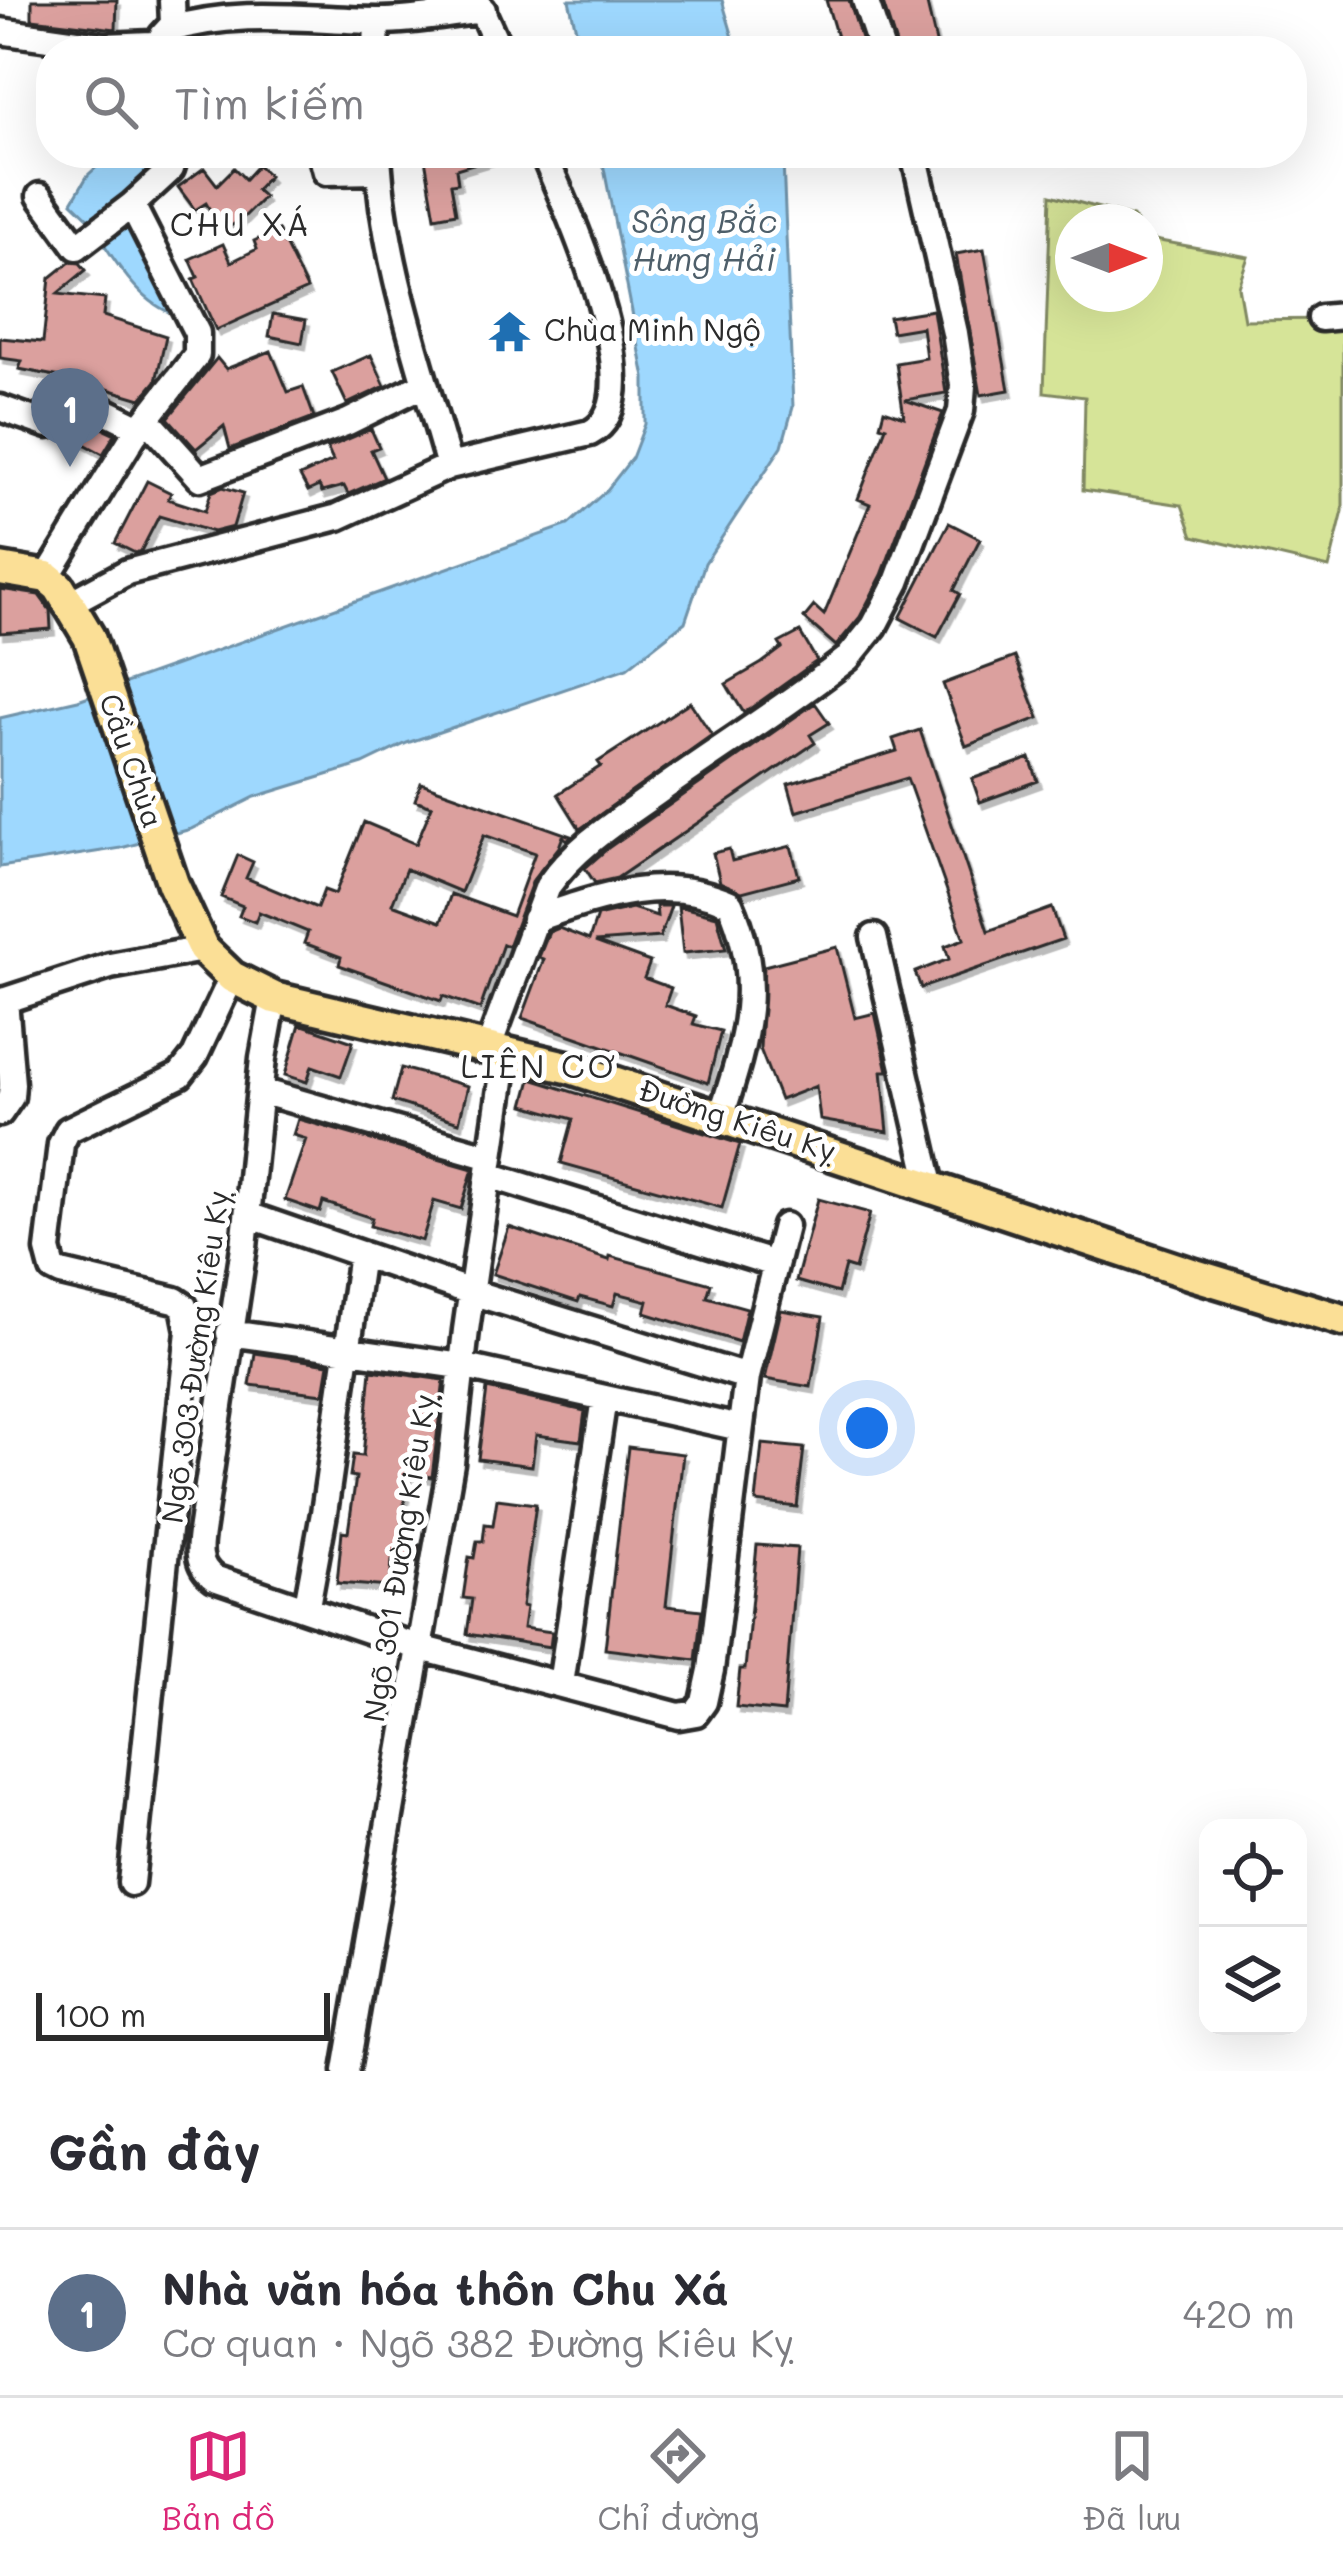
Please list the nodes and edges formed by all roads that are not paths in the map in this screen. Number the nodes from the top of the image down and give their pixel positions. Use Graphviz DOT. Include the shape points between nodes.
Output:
graph roads {
  1 [pos="172,0"];
  2 [pos="865,0"];
  3 [pos="480,5"];
  4 [pos="376,21"];
  5 [pos="0,31"];
  6 [pos="36,36"];
  7 [pos="161,36"];
  8 [pos="169,36"];
  9 [pos="376,36"];
  10 [pos="493,36"];
  11 [pos="877,36"];
  12 [pos="171,168"];
  13 [pos="380,168"];
  14 [pos="549,168"];
  15 [pos="917,168"];
  16 [pos="40,196"];
  17 [pos="132,205"];
  18 [pos="425,384"];
  19 [pos="0,408"];
  20 [pos="144,424"];
  21 [pos="449,466"];
  22 [pos="0,568"];
  23 [pos="47,577"];
  24 [pos="66,604"];
  25 [pos="173,884"];
  26 [pos="536,919"];
  27 [pos="874,937"];
  28 [pos="202,949"];
  29 [pos="232,976"];
  30 [pos="274,998"];
  31 [pos="2,1001"];
  32 [pos="497,1051"];
  33 [pos="260,1091"];
  34 [pos="0,1113"];
  35 [pos="721,1116"];
  36 [pos="490,1166"];
  37 [pos="931,1185"];
  38 [pos="248,1215"];
  39 [pos="785,1226"];
  40 [pos="361,1254"];
  41 [pos="775,1264"];
  42 [pos="472,1292"];
  43 [pos="1343,1319"];
  44 [pos="229,1333"];
  45 [pos="347,1350"];
  46 [pos="461,1366"];
  47 [pos="747,1377"];
  48 [pos="604,1398"];
  49 [pos="740,1428"];
  50 [pos="307,1606"];
  51 [pos="417,1647"];
  52 [pos="561,1684"];
  53 [pos="131,1883"];
  54 [pos="346,2071"];
  1 -- 7 [label="street" via="174,16"];
  2 -- 11 [label="street"];
  3 -- 4 [label="street"];
  3 -- 10 [label="street"];
  4 -- 8 [label="street" via="235,15"];
  4 -- 9 [label="street"];
  5 -- 6 [label="street"];
  12 -- 17 [label="street"];
  13 -- 18 [label="street" via="398,290"];
  14 -- 21 [label="street" via="605,321 612,414 590,433"];
  15 -- 26 [label="street, Ngõ 301 Đường Kiêu Kỵ" via="963,385 957,430 897,581 848,658 573,855 548,886"];
  16 -- 17 [label="street" via="77,247"];
  17 -- 20 [label="street" via="200,344"];
  18 -- 20 [label="street" via="200,478"];
  18 -- 21 [label="street"];
  19 -- 20 [label="street" via="48,424 75,395"];
  20 -- 23 [label="street"];
  21 -- 24 [label="street" via="338,517 127,572"];
  22 -- 23 [label="main road"];
  23 -- 24 [label="main road"];
  24 -- 25 [label="main road, Cầu Chùa" via="89,637"];
  25 -- 28 [label="main road, Đường Kiêu Kỵ"];
  26 -- 32 [label="street, Ngõ 301 Đường Kiêu Kỵ"];
  26 -- 35 [label="street" via="631,889 707,892 730,903 747,942 750,985"];
  27 -- 37 [label="street"];
  28 -- 29 [label="main road, Đường Kiêu Kỵ"];
  28 -- 31 [label="street" via="110,966"];
  29 -- 30 [label="main road, Đường Kiêu Kỵ"];
  29 -- 53 [label="street" via="180,1076 68,1130 48,1250 61,1274 175,1300 189,1331"];
  30 -- 32 [label="main road, Đường Kiêu Kỵ"];
  30 -- 33 [label="street, Ngõ 303 Đường Kiêu Kỵ"];
  31 -- 34 [label="street" via="12,1084"];
  32 -- 35 [label="main road, Đường Kiêu Kỵ"];
  32 -- 36 [label="street, Ngõ 301 Đường Kiêu Kỵ"];
  33 -- 36 [label="street"];
  33 -- 38 [label="street, Ngõ 303 Đường Kiêu Kỵ"];
  35 -- 37 [label="main road, Đường Kiêu Kỵ"];
  36 -- 41 [label="street"];
  36 -- 42 [label="street, Ngõ 301 Đường Kiêu Kỵ"];
  37 -- 43 [label="main road, Đường Kiêu Kỵ"];
  38 -- 40 [label="street"];
  38 -- 44 [label="street, Ngõ 303 Đường Kiêu Kỵ"];
  39 -- 41 [label="street"];
  40 -- 42 [label="street"];
  40 -- 45 [label="street"];
  41 -- 47 [label="street"];
  42 -- 46 [label="street, Ngõ 301 Đường Kiêu Kỵ"];
  42 -- 47 [label="street"];
  44 -- 45 [label="street"];
  44 -- 50 [label="street, Ngõ 303 Đường Kiêu Kỵ" via="199,1554 225,1591"];
  45 -- 46 [label="street"];
  45 -- 50 [label="street"];
  46 -- 48 [label="street"];
  46 -- 51 [label="street, Ngõ 301 Đường Kiêu Kỵ"];
  47 -- 49 [label="street"];
  48 -- 49 [label="street"];
  48 -- 52 [label="street"];
  49 -- 52 [label="street, Ngõ 303 Đường Kiêu Kỵ" via="704,1702 679,1716"];
  50 -- 51 [label="street, Ngõ 303 Đường Kiêu Kỵ"];
  51 -- 52 [label="street, Ngõ 303 Đường Kiêu Kỵ"];
  51 -- 54 [label="street, Ngõ 301 Đường Kiêu Kỵ"];
}
